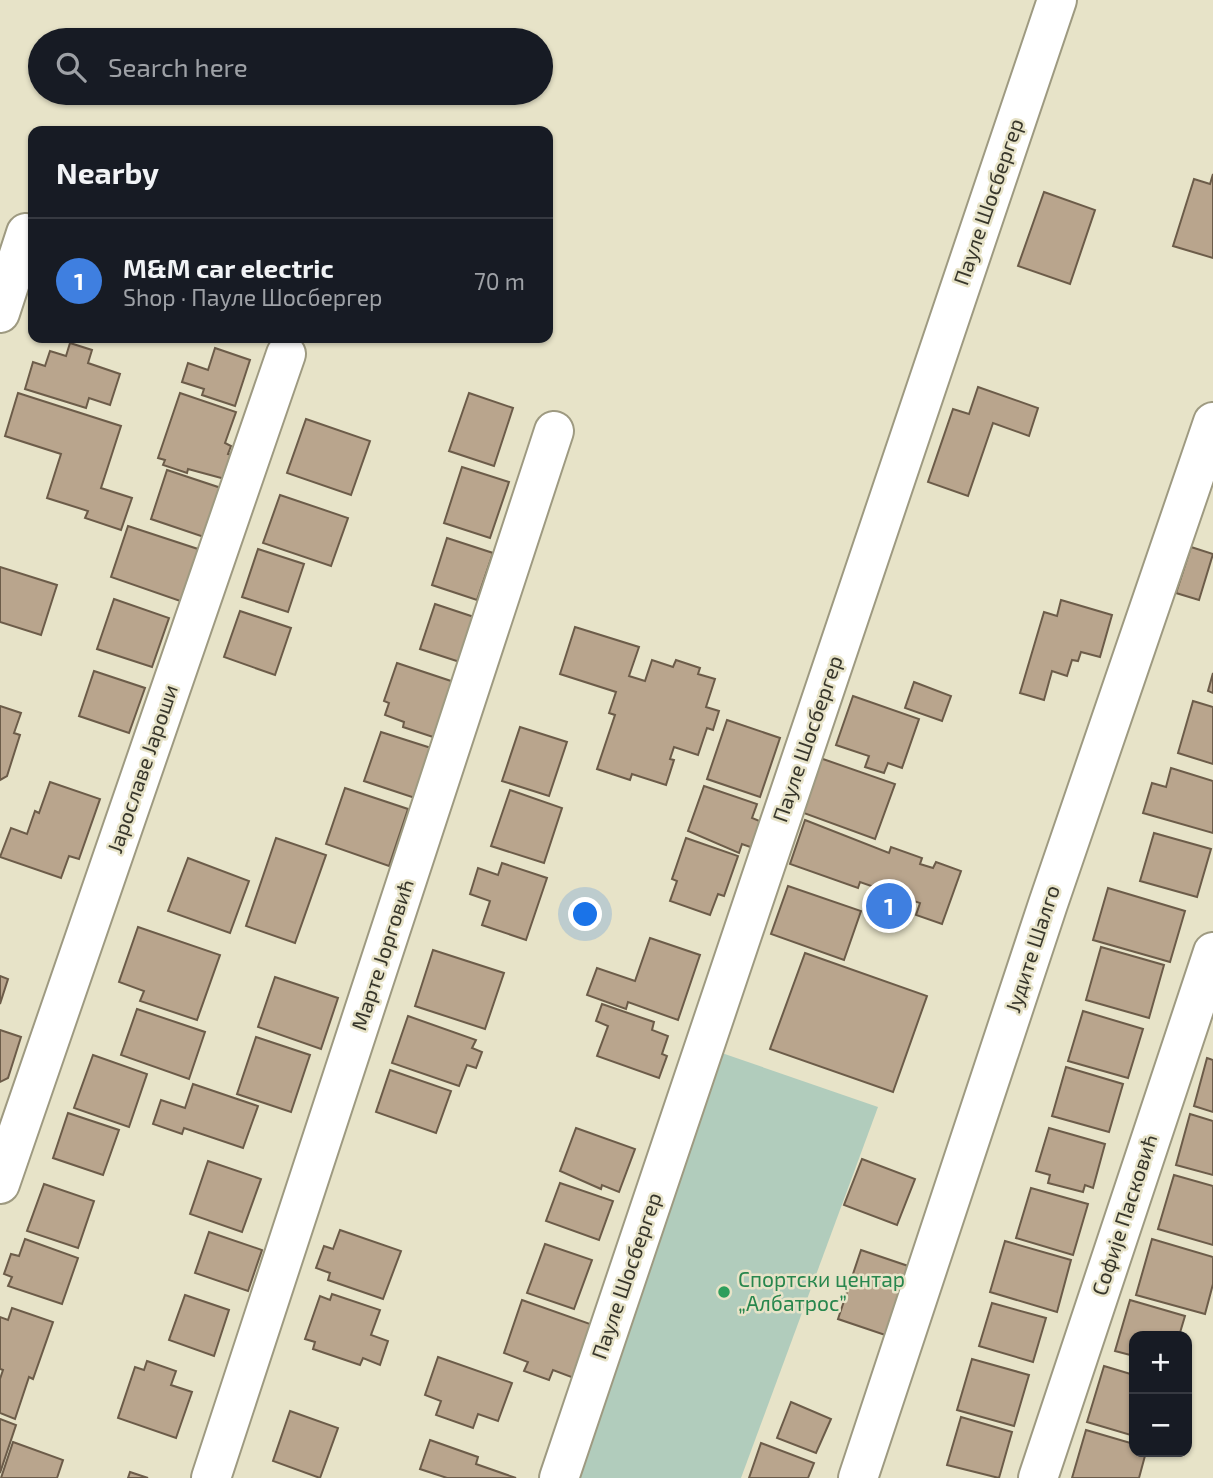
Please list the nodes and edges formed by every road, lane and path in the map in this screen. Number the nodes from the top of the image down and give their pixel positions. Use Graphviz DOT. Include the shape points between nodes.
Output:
graph roads {
  1 [pos="1057,0"];
  2 [pos="26,233"];
  3 [pos="0,313"];
  4 [pos="286,354"];
  5 [pos="1213,422"];
  6 [pos="554,431"];
  7 [pos="1213,952"];
  8 [pos="0,1184"];
  9 [pos="211,1478"];
  10 [pos="559,1478"];
  11 [pos="858,1478"];
  12 [pos="1038,1478"];
  1 -- 10 [label="street, Пауле Шосбергер"];
  2 -- 3 [label="street"];
  4 -- 8 [label="street, Јарославе Јароши"];
  5 -- 11 [label="street, Јудите Шалго"];
  6 -- 9 [label="street, Марте Јорговић"];
  7 -- 12 [label="street, Софије Пасковић"];
}
